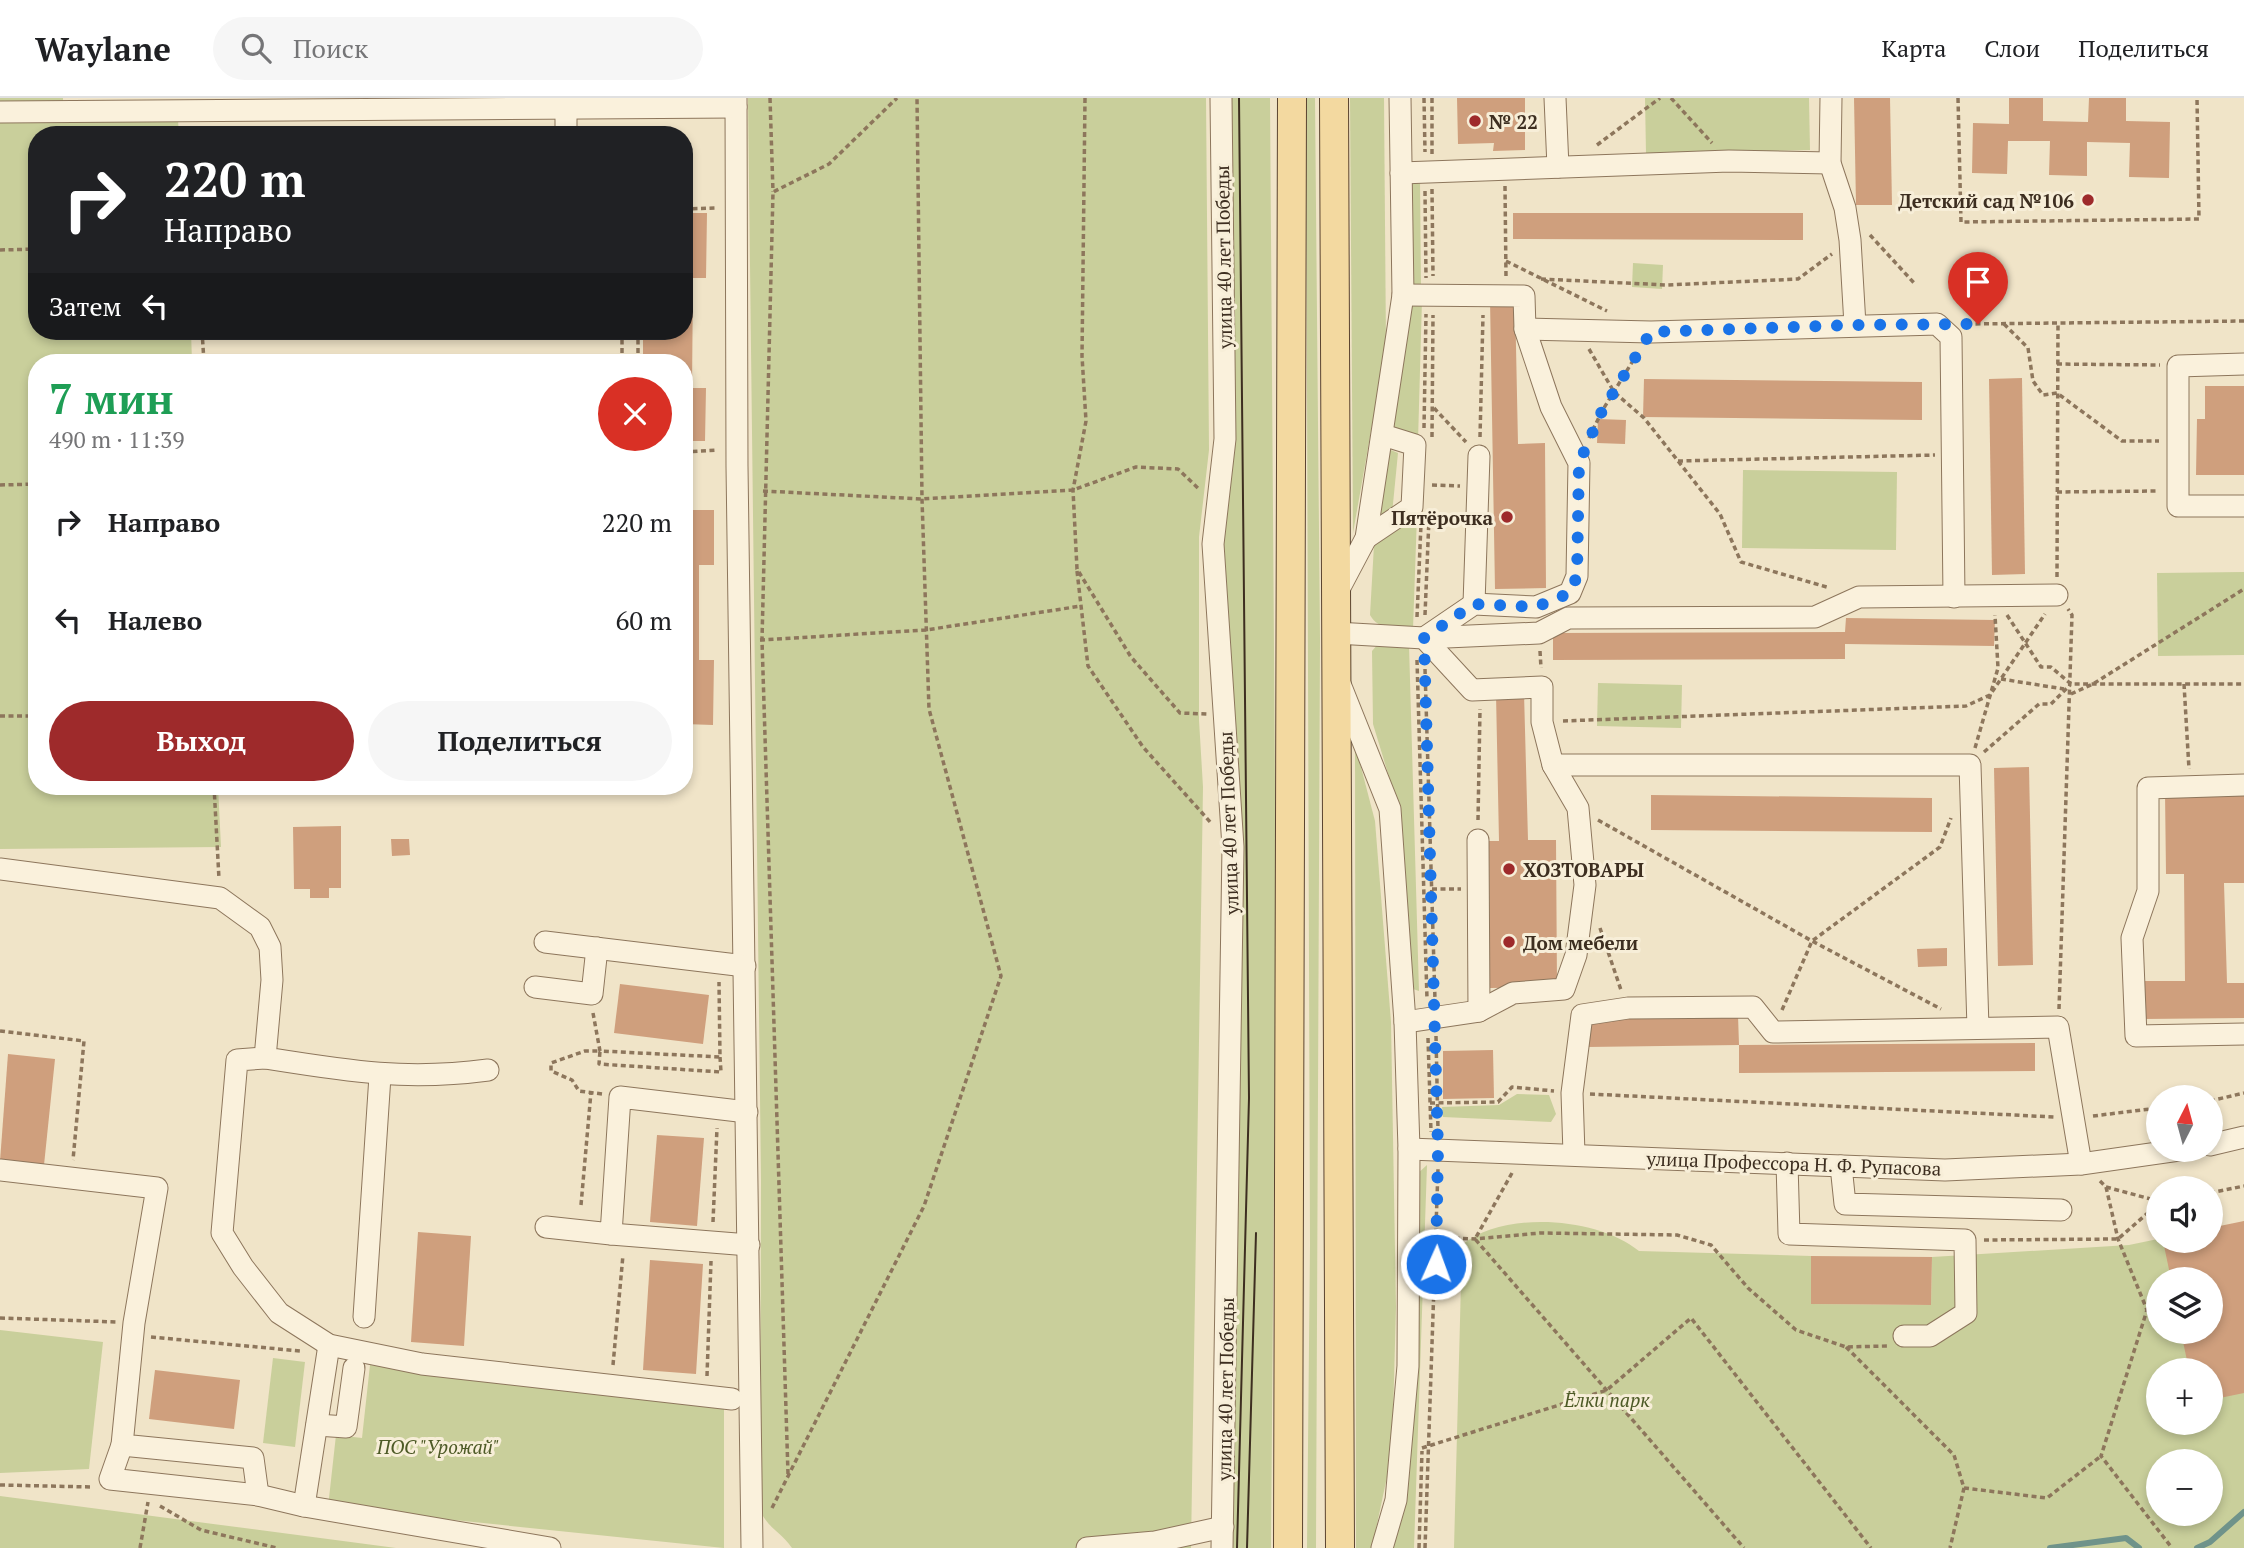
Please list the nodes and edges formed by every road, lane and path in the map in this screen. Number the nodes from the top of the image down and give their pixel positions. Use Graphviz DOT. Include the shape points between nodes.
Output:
graph roads {
  1 [pos="770,98"];
  2 [pos="897,98"];
  3 [pos="916,98"];
  4 [pos="1085,98"];
  5 [pos="1220,98"];
  6 [pos="1292,98"];
  7 [pos="1334,98"];
  8 [pos="1400,98"];
  9 [pos="1424,98"];
  10 [pos="1433,98"];
  11 [pos="1555,98"];
  12 [pos="1660,98"];
  13 [pos="1671,98"];
  14 [pos="1831,98"];
  15 [pos="1958,98"];
  16 [pos="2197,98"];
  17 [pos="736,103"];
  18 [pos="566,110"];
  19 [pos="0,113"];
  20 [pos="566,126"];
  21 [pos="1729,161"];
  22 [pos="1830,163"];
  23 [pos="1563,167"];
  24 [pos="1504,169"];
  25 [pos="1428,172"];
  26 [pos="1401,173"];
  27 [pos="773,192"];
  28 [pos="737,208"];
  29 [pos="1845,208"];
  30 [pos="693,209"];
  31 [pos="1850,240"];
  32 [pos="28,249"];
  33 [pos="0,250"];
  34 [pos="1506,261"];
  35 [pos="1506,277"];
  36 [pos="1541,279"];
  37 [pos="1915,284"];
  38 [pos="1403,295"];
  39 [pos="1430,295"];
  40 [pos="1484,295"];
  41 [pos="1614,314"];
  42 [pos="2244,321"];
  43 [pos="2057,323"];
  44 [pos="1937,324"];
  45 [pos="2004,324"];
  46 [pos="1855,325"];
  47 [pos="1525,330"];
  48 [pos="1577,330"];
  49 [pos="1651,332"];
  50 [pos="2057,364"];
  51 [pos="2244,364"];
  52 [pos="2178,366"];
  53 [pos="1614,392"];
  54 [pos="2057,393"];
  55 [pos="1434,408"];
  56 [pos="1424,432"];
  57 [pos="1383,435"];
  58 [pos="2179,442"];
  59 [pos="1432,446"];
  60 [pos="1480,449"];
  61 [pos="693,453"];
  62 [pos="1952,455"];
  63 [pos="738,458"];
  64 [pos="1678,461"];
  65 [pos="1579,463"];
  66 [pos="1431,472"];
  67 [pos="28,484"];
  68 [pos="0,485"];
  69 [pos="1430,485"];
  70 [pos="1478,487"];
  71 [pos="1073,490"];
  72 [pos="2178,491"];
  73 [pos="764,492"];
  74 [pos="2057,492"];
  75 [pos="1430,498"];
  76 [pos="922,499"];
  77 [pos="1217,506"];
  78 [pos="2244,506"];
  79 [pos="1429,512"];
  80 [pos="1421,514"];
  81 [pos="1366,538"];
  82 [pos="1077,569"];
  83 [pos="2244,589"];
  84 [pos="1337,593"];
  85 [pos="2057,595"];
  86 [pos="1994,596"];
  87 [pos="1859,597"];
  88 [pos="1954,597"];
  89 [pos="1474,604"];
  90 [pos="1081,606"];
  91 [pos="926,630"];
  92 [pos="1336,633"];
  93 [pos="1539,634"];
  94 [pos="1420,638"];
  95 [pos="751,640"];
  96 [pos="2025,644"];
  97 [pos="1336,676"];
  98 [pos="2001,679"];
  99 [pos="2071,684"];
  100 [pos="2093,684"];
  101 [pos="2184,684"];
  102 [pos="2244,684"];
  103 [pos="1542,687"];
  104 [pos="2066,689"];
  105 [pos="1480,690"];
  106 [pos="2071,694"];
  107 [pos="1990,695"];
  108 [pos="1224,715"];
  109 [pos="0,716"];
  110 [pos="28,716"];
  111 [pos="1542,722"];
  112 [pos="2189,763"];
  113 [pos="1553,765"];
  114 [pos="1970,765"];
  115 [pos="2244,785"];
  116 [pos="214,795"];
  117 [pos="1578,808"];
  118 [pos="1953,812"];
  119 [pos="1478,835"];
  120 [pos="1233,847"];
  121 [pos="0,869"];
  122 [pos="1432,889"];
  123 [pos="1477,889"];
  124 [pos="220,898"];
  125 [pos="1598,922"];
  126 [pos="1812,941"];
  127 [pos="545,942"];
  128 [pos="597,948"];
  129 [pos="745,966"];
  130 [pos="719,970"];
  131 [pos="535,987"];
  132 [pos="592,994"];
  133 [pos="1628,1008"];
  134 [pos="1942,1010"];
  135 [pos="1479,1011"];
  136 [pos="1432,1018"];
  137 [pos="1405,1022"];
  138 [pos="2058,1027"];
  139 [pos="1978,1028"];
  140 [pos="0,1031"];
  141 [pos="1773,1031"];
  142 [pos="2244,1034"];
  143 [pos="600,1051"];
  144 [pos="720,1057"];
  145 [pos="265,1058"];
  146 [pos="488,1070"];
  147 [pos="380,1076"];
  148 [pos="591,1092"];
  149 [pos="1572,1093"];
  150 [pos="2244,1093"];
  151 [pos="620,1097"];
  152 [pos="2223,1098"];
  153 [pos="1430,1103"];
  154 [pos="1437,1103"];
  155 [pos="2146,1109"];
  156 [pos="747,1112"];
  157 [pos="2072,1118"];
  158 [pos="2244,1137"];
  159 [pos="2223,1142"];
  160 [pos="1409,1149"];
  161 [pos="1435,1149"];
  162 [pos="1524,1153"];
  163 [pos="1574,1154"];
  164 [pos="2146,1155"];
  165 [pos="1787,1163"];
  166 [pos="2081,1164"];
  167 [pos="1841,1166"];
  168 [pos="0,1170"];
  169 [pos="71,1178"];
  170 [pos="2244,1186"];
  171 [pos="2106,1187"];
  172 [pos="2223,1190"];
  173 [pos="1430,1199"];
  174 [pos="2146,1199"];
  175 [pos="581,1205"];
  176 [pos="1845,1205"];
  177 [pos="2061,1210"];
  178 [pos="2146,1214"];
  179 [pos="546,1227"];
  180 [pos="611,1234"];
  181 [pos="1849,1236"];
  182 [pos="1429,1237"];
  183 [pos="1436,1237"];
  184 [pos="1475,1239"];
  185 [pos="2118,1239"];
  186 [pos="1965,1240"];
  187 [pos="748,1245"];
  188 [pos="364,1317"];
  189 [pos="0,1318"];
  190 [pos="134,1329"];
  191 [pos="1901,1340"];
  192 [pos="1846,1347"];
  193 [pos="329,1349"];
  194 [pos="354,1368"];
  195 [pos="1607,1390"];
  196 [pos="732,1399"];
  197 [pos="317,1425"];
  198 [pos="121,1445"];
  199 [pos="1430,1447"];
  200 [pos="1422,1448"];
  201 [pos="2101,1456"];
  202 [pos="788,1477"];
  203 [pos="0,1485"];
  204 [pos="100,1487"];
  205 [pos="1964,1488"];
  206 [pos="258,1495"];
  207 [pos="137,1496"];
  208 [pos="149,1499"];
  209 [pos="304,1506"];
  210 [pos="770,1513"];
  211 [pos="1222,1538"];
  212 [pos="140,1548"];
  213 [pos="277,1548"];
  214 [pos="550,1548"];
  215 [pos="753,1548"];
  216 [pos="1087,1548"];
  217 [pos="1288,1548"];
  218 [pos="1340,1548"];
  219 [pos="1382,1548"];
  220 [pos="1419,1548"];
  221 [pos="1424,1548"];
  222 [pos="1744,1548"];
  223 [pos="1871,1548"];
  224 [pos="1950,1548"];
  225 [pos="2172,1548"];
  1 -- 27 [label="path"];
  2 -- 27 [label="path" via="829,164"];
  3 -- 76 [label="path"];
  4 -- 71 [label="path" via="1082,356 1086,421"];
  5 -- 77 [label="street, улица 40 лет Победы" via="1225,439"];
  6 -- 217 [label="main road"];
  7 -- 84 [label="main road"];
  8 -- 26 [label="street"];
  9 -- 25 [label="path"];
  10 -- 25 [label="path"];
  11 -- 23 [label="street"];
  12 -- 23 [label="path"];
  13 -- 21 [label="path"];
  14 -- 22 [label="street"];
  15 -- 16 [label="path" via="1961,222 2199,219"];
  17 -- 18 [label="street"];
  17 -- 28 [label="street"];
  18 -- 19 [label="street"];
  18 -- 20 [label="street"];
  21 -- 22 [label="street"];
  21 -- 23 [label="street"];
  22 -- 29 [label="street"];
  23 -- 24 [label="street"];
  24 -- 25 [label="street"];
  24 -- 34 [label="path"];
  25 -- 26 [label="street"];
  25 -- 39 [label="path"];
  26 -- 38 [label="street"];
  27 -- 73 [label="path"];
  28 -- 30 [label="path"];
  28 -- 63 [label="street"];
  29 -- 31 [label="street"];
  29 -- 37 [label="path"];
  31 -- 36 [label="path" via="1798,279 1667,285"];
  31 -- 46 [label="street"];
  32 -- 33 [label="path"];
  34 -- 35 [label="path"];
  34 -- 36 [label="path"];
  36 -- 41 [label="path"];
  38 -- 39 [label="street"];
  38 -- 57 [label="street"];
  39 -- 40 [label="street"];
  39 -- 55 [label="path"];
  39 -- 56 [label="path"];
  40 -- 47 [label="street" via="1524,296"];
  40 -- 60 [label="path"];
  42 -- 43 [label="path"];
  43 -- 45 [label="path"];
  43 -- 50 [label="path"];
  44 -- 45 [label="path"];
  44 -- 46 [label="street"];
  44 -- 62 [label="street" via="1951,337"];
  45 -- 54 [label="path" via="2028,348 2033,381 2043,396"];
  46 -- 49 [label="street"];
  47 -- 48 [label="street"];
  47 -- 65 [label="street" via="1551,407"];
  48 -- 49 [label="street"];
  48 -- 53 [label="path"];
  49 -- 53 [label="path"];
  50 -- 52 [label="path"];
  50 -- 54 [label="path"];
  51 -- 52 [label="street"];
  52 -- 58 [label="street"];
  53 -- 64 [label="path" via="1644,418"];
  53 -- 65 [label="path"];
  54 -- 58 [label="path" via="2122,441"];
  54 -- 74 [label="path"];
  55 -- 59 [label="path"];
  55 -- 60 [label="path"];
  57 -- 81 [label="street"];
  57 -- 81 [label="street" via="1415,445 1412,507"];
  58 -- 72 [label="street"];
  60 -- 70 [label="street"];
  61 -- 63 [label="path"];
  62 -- 64 [label="path"];
  62 -- 88 [label="street"];
  63 -- 73 [label="path"];
  63 -- 95 [label="street"];
  64 -- 87 [label="path" via="1720,514 1741,562"];
  65 -- 89 [label="street" via="1577,576 1570,593 1536,607"];
  66 -- 69 [label="path"];
  67 -- 68 [label="path"];
  69 -- 70 [label="path"];
  69 -- 75 [label="path"];
  70 -- 89 [label="street"];
  71 -- 76 [label="path"];
  71 -- 77 [label="path" via="1136,467 1178,469"];
  71 -- 82 [label="path"];
  72 -- 74 [label="path"];
  72 -- 78 [label="street" via="2178,506"];
  73 -- 76 [label="path"];
  73 -- 95 [label="path"];
  74 -- 85 [label="path"];
  76 -- 91 [label="path"];
  77 -- 108 [label="street, улица 40 лет Победы" via="1213,544"];
  79 -- 94 [label="path"];
  80 -- 94 [label="path"];
  81 -- 84 [label="street"];
  82 -- 90 [label="path"];
  82 -- 108 [label="path" via="1131,657 1180,713"];
  83 -- 100 [label="path"];
  84 -- 92 [label="main road"];
  85 -- 86 [label="street"];
  85 -- 96 [label="path"];
  85 -- 99 [label="path" via="2072,615"];
  86 -- 88 [label="street"];
  86 -- 96 [label="path"];
  86 -- 107 [label="path" via="1998,668"];
  87 -- 88 [label="street"];
  87 -- 93 [label="street" via="1815,617 1569,618"];
  89 -- 94 [label="street"];
  90 -- 91 [label="path"];
  90 -- 120 [label="path" via="1088,666 1143,747"];
  91 -- 95 [label="path"];
  91 -- 202 [label="path" via="929,709 1001,976 925,1206"];
  92 -- 94 [label="street"];
  92 -- 97 [label="main road"];
  93 -- 94 [label="street"];
  93 -- 103 [label="path"];
  94 -- 105 [label="street" via="1472,690"];
  94 -- 122 [label="path"];
  94 -- 136 [label="path"];
  95 -- 129 [label="street"];
  95 -- 202 [label="path"];
  96 -- 98 [label="path"];
  96 -- 99 [label="path" via="2040,667 2051,667"];
  97 -- 137 [label="street" via="1390,809"];
  97 -- 218 [label="main road"];
  98 -- 104 [label="path"];
  98 -- 107 [label="path"];
  99 -- 100 [label="path"];
  99 -- 104 [label="path"];
  99 -- 106 [label="path"];
  100 -- 101 [label="path"];
  100 -- 106 [label="path"];
  101 -- 102 [label="path"];
  101 -- 112 [label="path"];
  103 -- 105 [label="street"];
  103 -- 111 [label="street"];
  104 -- 114 [label="path" via="2051,704 2039,704"];
  105 -- 119 [label="path"];
  106 -- 138 [label="path"];
  107 -- 111 [label="path" via="1966,706"];
  107 -- 114 [label="path"];
  108 -- 120 [label="street, улица 40 лет Победы"];
  109 -- 110 [label="path"];
  111 -- 113 [label="street"];
  113 -- 114 [label="street"];
  113 -- 117 [label="street"];
  114 -- 139 [label="street"];
  115 -- 142 [label="street" via="2148,788 2148,891 2133,938 2136,1036"];
  116 -- 124 [label="path"];
  117 -- 126 [label="path"];
  117 -- 135 [label="street" via="1585,886 1576,955 1564,989 1513,993"];
  118 -- 126 [label="path" via="1940,847"];
  119 -- 123 [label="street"];
  120 -- 211 [label="street, улица 40 лет Победы"];
  121 -- 124 [label="street"];
  122 -- 123 [label="path"];
  122 -- 136 [label="path"];
  123 -- 135 [label="street"];
  124 -- 145 [label="street" via="260,927 270,947"];
  125 -- 133 [label="path"];
  126 -- 134 [label="path"];
  126 -- 141 [label="path"];
  127 -- 128 [label="street"];
  128 -- 129 [label="street"];
  128 -- 132 [label="street"];
  129 -- 156 [label="street"];
  130 -- 144 [label="path"];
  131 -- 132 [label="street"];
  132 -- 143 [label="path"];
  133 -- 141 [label="street" via="1753,1007"];
  133 -- 149 [label="street" via="1582,1015"];
  135 -- 136 [label="street"];
  136 -- 137 [label="street"];
  136 -- 153 [label="path"];
  136 -- 154 [label="path"];
  137 -- 160 [label="street"];
  138 -- 139 [label="street"];
  138 -- 157 [label="street"];
  139 -- 141 [label="street"];
  140 -- 169 [label="path" via="84,1041"];
  143 -- 144 [label="path"];
  143 -- 144 [label="path" via="599,1063 720,1072"];
  143 -- 148 [label="path" via="585,1051 551,1063 551,1071 572,1080 579,1091"];
  145 -- 147 [label="street"];
  145 -- 193 [label="street" via="237,1060 222,1233 279,1313"];
  146 -- 147 [label="street" via="437,1077"];
  147 -- 188 [label="street"];
  148 -- 151 [label="path"];
  148 -- 175 [label="path"];
  149 -- 154 [label="path" via="1512,1087 1498,1102"];
  149 -- 157 [label="path"];
  149 -- 163 [label="street"];
  150 -- 152 [label="path"];
  151 -- 156 [label="street"];
  151 -- 180 [label="street"];
  153 -- 154 [label="path"];
  153 -- 161 [label="path"];
  154 -- 161 [label="path"];
  155 -- 157 [label="path"];
  156 -- 187 [label="street"];
  157 -- 166 [label="street"];
  158 -- 159 [label="street"];
  160 -- 161 [label="street, улица Профессора Н. Ф. Рупасова"];
  160 -- 219 [label="street" via="1408,1366 1395,1500"];
  161 -- 162 [label="street, улица Профессора Н. Ф. Рупасова"];
  161 -- 183 [label="path"];
  162 -- 163 [label="street, улица Профессора Н. Ф. Рупасова"];
  162 -- 184 [label="path"];
  163 -- 165 [label="street, улица Профессора Н. Ф. Рупасова"];
  164 -- 166 [label="street, улица Профессора Н. Ф. Рупасова"];
  165 -- 167 [label="street, улица Профессора Н. Ф. Рупасова"];
  165 -- 181 [label="street" via="1789,1234"];
  166 -- 167 [label="street, улица Профессора Н. Ф. Рупасова" via="1945,1170"];
  166 -- 171 [label="path"];
  167 -- 176 [label="street"];
  168 -- 169 [label="street"];
  169 -- 190 [label="street" via="157,1188"];
  170 -- 172 [label="path"];
  171 -- 174 [label="path"];
  171 -- 185 [label="path"];
  173 -- 182 [label="path"];
  176 -- 177 [label="street"];
  176 -- 181 [label="street"];
  178 -- 185 [label="path"];
  179 -- 180 [label="street"];
  180 -- 187 [label="street"];
  181 -- 186 [label="street"];
  182 -- 183 [label="path"];
  182 -- 200 [label="path"];
  183 -- 184 [label="path"];
  183 -- 199 [label="path"];
  184 -- 192 [label="path" via="1540,1233 1664,1235 1711,1245 1748,1288 1796,1330"];
  184 -- 195 [label="path"];
  185 -- 186 [label="path"];
  185 -- 201 [label="path" via="2147,1310"];
  186 -- 191 [label="street" via="1966,1313 1930,1336"];
  187 -- 215 [label="street"];
  189 -- 190 [label="path"];
  190 -- 193 [label="path"];
  190 -- 198 [label="street"];
  191 -- 192 [label="path"];
  192 -- 205 [label="path" via="1954,1455"];
  193 -- 196 [label="street"];
  193 -- 197 [label="street"];
  194 -- 197 [label="street" via="346,1427"];
  195 -- 199 [label="path"];
  195 -- 222 [label="path"];
  195 -- 223 [label="path" via="1691,1318"];
  197 -- 209 [label="street"];
  198 -- 206 [label="street" via="253,1458"];
  198 -- 206 [label="street" via="110,1479"];
  199 -- 200 [label="path"];
  199 -- 221 [label="path"];
  200 -- 220 [label="path"];
  201 -- 205 [label="path" via="2047,1497"];
  201 -- 225 [label="path"];
  202 -- 210 [label="path"];
  203 -- 204 [label="path"];
  205 -- 224 [label="path"];
  206 -- 209 [label="street"];
  207 -- 208 [label="path"];
  208 -- 212 [label="path"];
  208 -- 213 [label="path" via="201,1530"];
  209 -- 214 [label="street"];
  211 -- 216 [label="street"];
}
